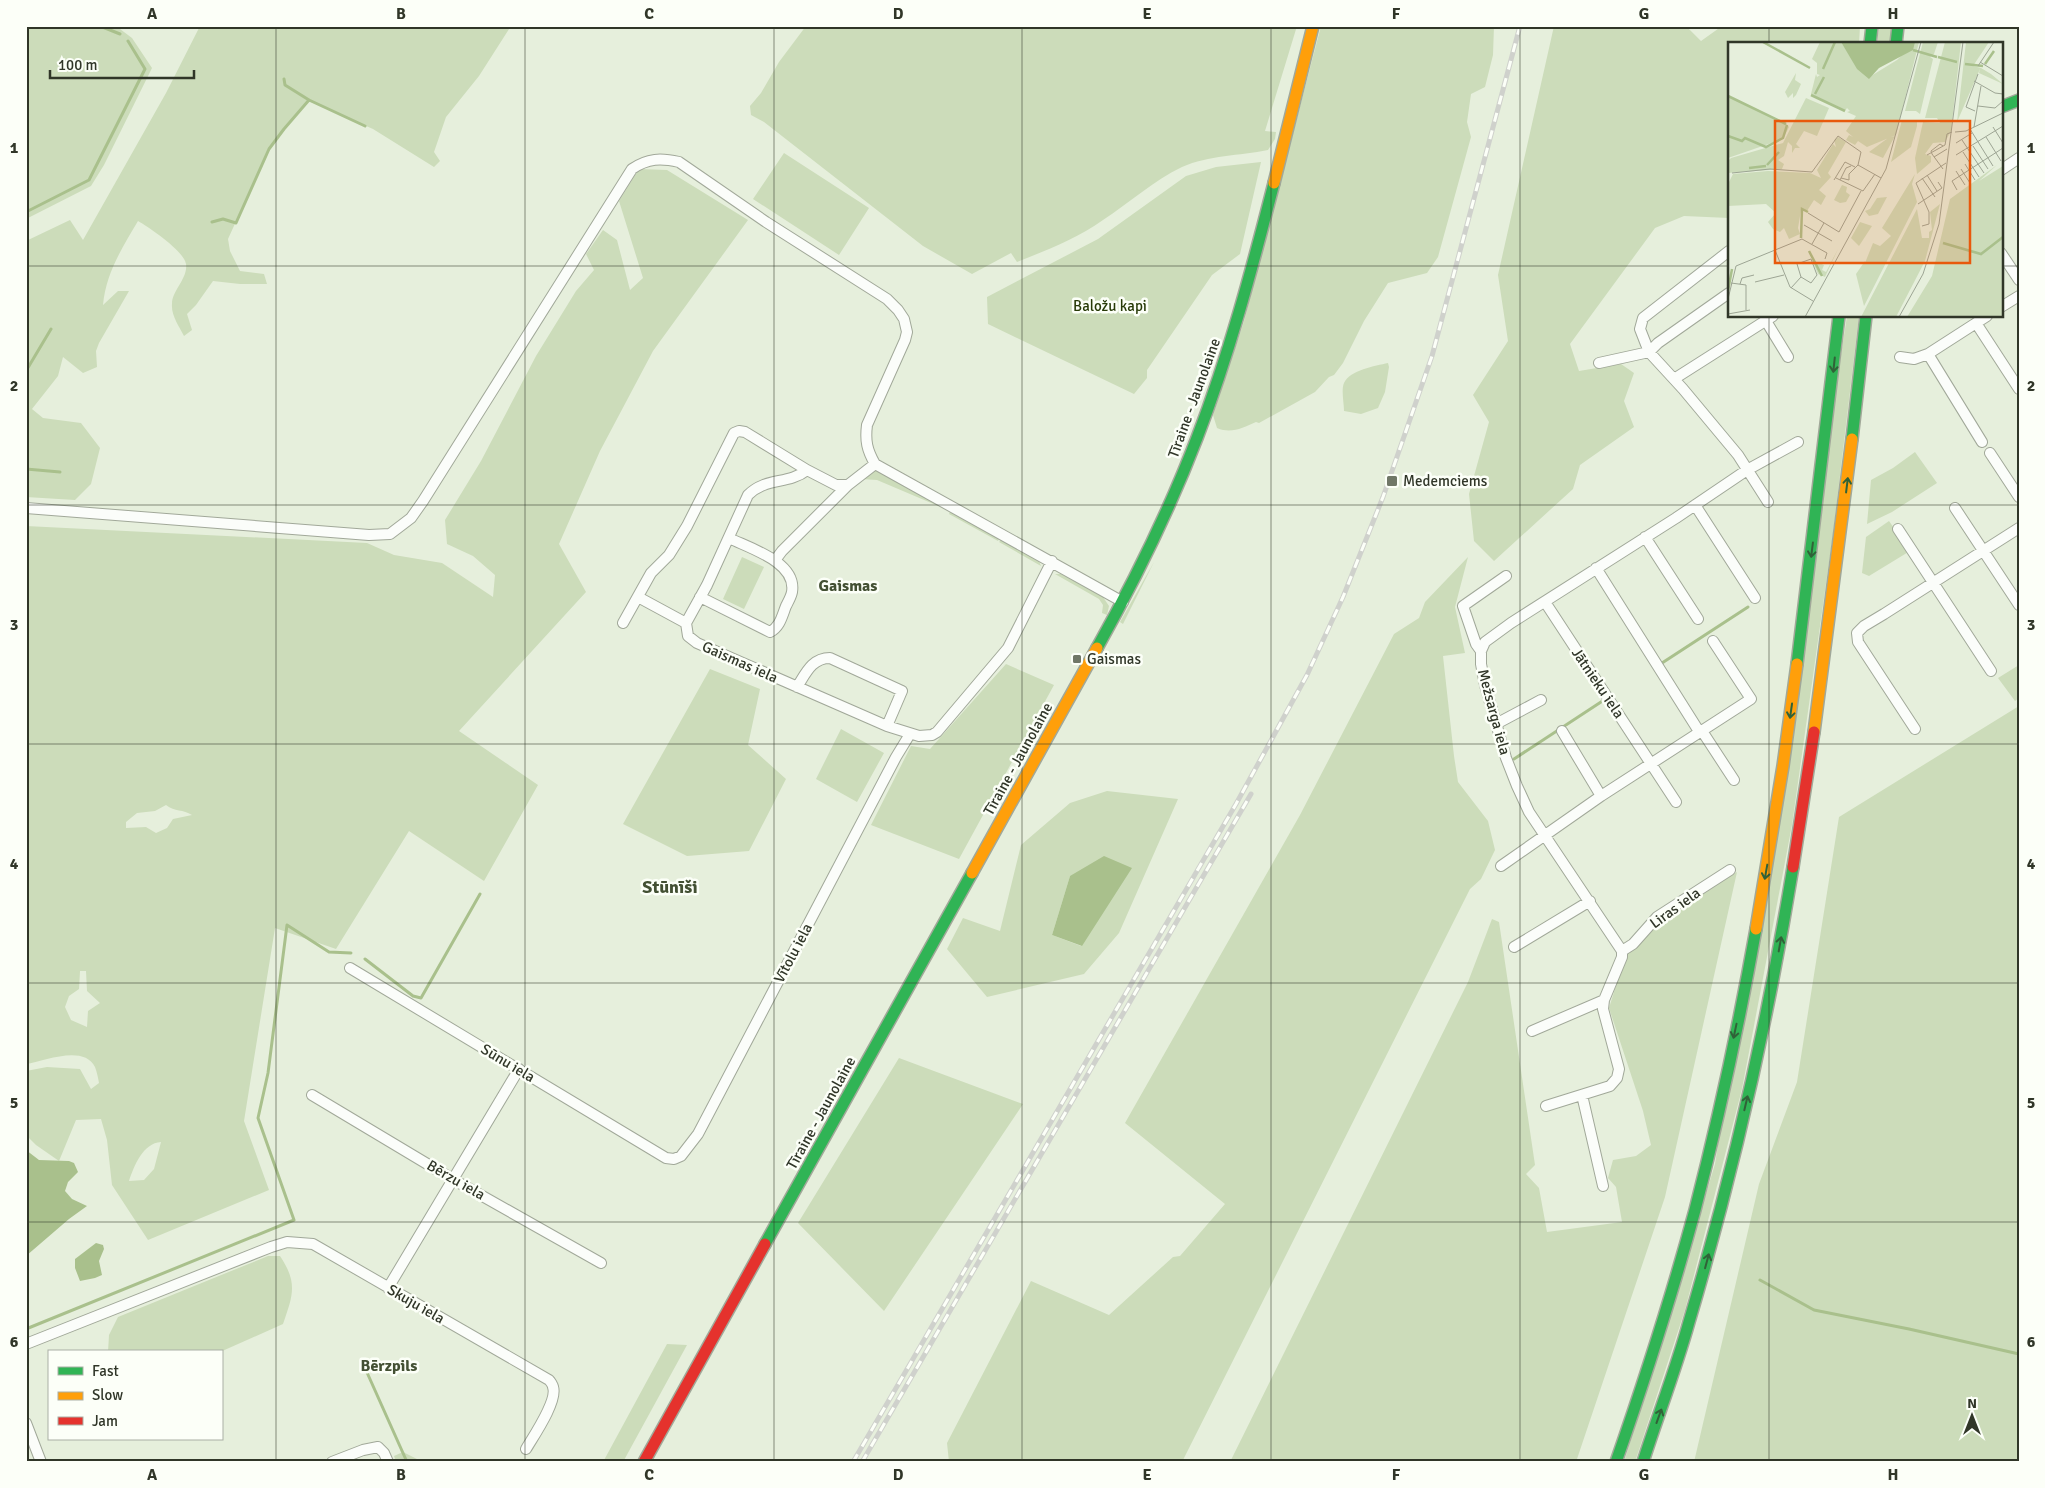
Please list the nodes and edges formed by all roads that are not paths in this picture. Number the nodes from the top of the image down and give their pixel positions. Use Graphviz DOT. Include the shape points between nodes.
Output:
graph roads {
  1 [pos="1313,26"];
  2 [pos="1872,26"];
  3 [pos="1898,26"];
  4 [pos="1870,42"];
  5 [pos="1896,42"];
  6 [pos="2019,100"];
  7 [pos="2002,107"];
  8 [pos="2019,158"];
  9 [pos="2002,169"];
  10 [pos="1728,252"];
  11 [pos="2002,255"];
  12 [pos="2019,280"];
  13 [pos="1728,294"];
  14 [pos="2019,296"];
  15 [pos="2002,307"];
  16 [pos="1839,318"];
  17 [pos="1866,318"];
  18 [pos="1984,318"];
  19 [pos="1770,319"];
  20 [pos="1976,323"];
  21 [pos="1649,352"];
  22 [pos="1928,354"];
  23 [pos="1788,357"];
  24 [pos="1900,357"];
  25 [pos="1599,362"];
  26 [pos="1674,379"];
  27 [pos="2019,389"];
  28 [pos="1798,442"];
  29 [pos="1982,442"];
  30 [pos="1990,453"];
  31 [pos="875,464"];
  32 [pos="806,470"];
  33 [pos="1747,470"];
  34 [pos="848,485"];
  35 [pos="2019,497"];
  36 [pos="1768,502"];
  37 [pos="1694,505"];
  38 [pos="26,508"];
  39 [pos="1955,508"];
  40 [pos="2019,528"];
  41 [pos="1898,529"];
  42 [pos="1645,537"];
  43 [pos="729,538"];
  44 [pos="1984,551"];
  45 [pos="776,560"];
  46 [pos="1052,561"];
  47 [pos="1596,568"];
  48 [pos="1506,576"];
  49 [pos="1934,583"];
  50 [pos="638,596"];
  51 [pos="700,598"];
  52 [pos="1755,598"];
  53 [pos="1122,602"];
  54 [pos="1544,602"];
  55 [pos="2019,604"];
  56 [pos="1698,619"];
  57 [pos="623,623"];
  58 [pos="686,623"];
  59 [pos="1713,641"];
  60 [pos="1481,651"];
  61 [pos="1991,671"];
  62 [pos="797,686"];
  63 [pos="1541,700"];
  64 [pos="1496,724"];
  65 [pos="887,726"];
  66 [pos="1915,729"];
  67 [pos="1562,731"];
  68 [pos="1701,732"];
  69 [pos="910,734"];
  70 [pos="1652,764"];
  71 [pos="1734,780"];
  72 [pos="1601,796"];
  73 [pos="1676,802"];
  74 [pos="1545,834"];
  75 [pos="1501,866"];
  76 [pos="1730,870"];
  77 [pos="1590,901"];
  78 [pos="1514,947"];
  79 [pos="1622,950"];
  80 [pos="350,968"];
  81 [pos="1604,1000"];
  82 [pos="1532,1031"];
  83 [pos="519,1069"];
  84 [pos="312,1095"];
  85 [pos="1582,1095"];
  86 [pos="1546,1106"];
  87 [pos="666,1158"];
  88 [pos="454,1180"];
  89 [pos="1603,1186"];
  90 [pos="601,1263"];
  91 [pos="388,1288"];
  92 [pos="26,1344"];
  93 [pos="26,1423"];
  94 [pos="526,1450"];
  95 [pos="41,1462"];
  96 [pos="332,1462"];
  97 [pos="388,1462"];
  98 [pos="644,1462"];
  99 [pos="1616,1462"];
  100 [pos="1642,1462"];
  1 -- 53 [label="main road, Tīraine - Jaunolaine" via="1262,228 1220,376 1170,503"];
  2 -- 4 [label="main road"];
  3 -- 5 [label="main road"];
  6 -- 7 [label="main road"];
  8 -- 9 [label="street"];
  10 -- 21 [label="street" via="1643,318 1640,329"];
  11 -- 12 [label="street"];
  13 -- 21 [label="street"];
  14 -- 15 [label="street"];
  16 -- 99 [label="main road, one-way" via="1799,657 1756,930 1695,1207 1646,1374"];
  100 -- 17 [label="main road, one-way" via="1671,1384 1702,1278 1740,1132 1776,964 1812,752"];
  18 -- 20 [label="street"];
  19 -- 23 [label="street"];
  19 -- 26 [label="street"];
  20 -- 22 [label="street"];
  20 -- 27 [label="street"];
  21 -- 25 [label="street"];
  21 -- 26 [label="street"];
  22 -- 24 [label="street"];
  22 -- 29 [label="street"];
  26 -- 33 [label="street"];
  28 -- 33 [label="street, Mežsarga iela"];
  30 -- 35 [label="street"];
  31 -- 34 [label="street"];
  31 -- 38 [label="street" via="865,440 867,425 907,332 904,319 895,306 679,162 654,159 641,162 632,169 411,518 390,534"];
  31 -- 46 [label="street"];
  32 -- 34 [label="street" via="836,485"];
  32 -- 43 [label="street" via="799,476 756,487 748,495"];
  32 -- 50 [label="street" via="746,432 734,433 687,526 669,555 651,573"];
  33 -- 36 [label="street"];
  33 -- 37 [label="street, Mežsarga iela"];
  34 -- 45 [label="street"];
  37 -- 42 [label="street, Mežsarga iela"];
  37 -- 52 [label="street"];
  39 -- 44 [label="street"];
  40 -- 44 [label="street"];
  41 -- 49 [label="street"];
  42 -- 47 [label="street, Mežsarga iela"];
  42 -- 56 [label="street"];
  43 -- 45 [label="street"];
  43 -- 51 [label="street"];
  44 -- 49 [label="street"];
  44 -- 55 [label="street"];
  45 -- 51 [label="street" via="792,584 792,593 778,625 770,632"];
  46 -- 53 [label="street"];
  46 -- 69 [label="street, Gaismas iela" via="1011,644 995,665 937,732 925,736"];
  47 -- 54 [label="street, Mežsarga iela"];
  47 -- 68 [label="street"];
  48 -- 60 [label="street" via="1463,606"];
  49 -- 61 [label="street"];
  49 -- 66 [label="street" via="1857,633 1858,642"];
  50 -- 57 [label="street"];
  50 -- 58 [label="street"];
  51 -- 58 [label="street"];
  53 -- 98 [label="main road, Tīraine - Jaunolaine"];
  54 -- 60 [label="street, Mežsarga iela" via="1485,642"];
  54 -- 70 [label="street, Jātnieku iela"];
  58 -- 62 [label="street, Gaismas iela" via="688,636 697,643"];
  59 -- 68 [label="street" via="1751,699"];
  60 -- 64 [label="street, Mežsarga iela" via="1485,685"];
  62 -- 65 [label="street, Gaismas iela"];
  62 -- 65 [label="street" via="812,664 821,658 830,658 902,690"];
  63 -- 64 [label="street"];
  64 -- 74 [label="street, Mežsarga iela" via="1517,786 1529,812"];
  65 -- 69 [label="street, Gaismas iela"];
  67 -- 72 [label="street"];
  68 -- 70 [label="street"];
  68 -- 71 [label="street"];
  69 -- 87 [label="street, Vītolu iela" via="698,1134 681,1156"];
  70 -- 72 [label="street"];
  70 -- 73 [label="street, Jātnieku iela"];
  72 -- 74 [label="street"];
  74 -- 75 [label="street"];
  74 -- 77 [label="street, Mežsarga iela"];
  76 -- 79 [label="street, Liras iela" via="1657,917 1633,944"];
  77 -- 78 [label="street"];
  77 -- 79 [label="street, Mežsarga iela"];
  79 -- 81 [label="street"];
  80 -- 83 [label="street, Sūnu iela"];
  81 -- 82 [label="street"];
  81 -- 85 [label="street" via="1619,1069 1617,1078 1610,1086"];
  83 -- 87 [label="street, Sūnu iela"];
  83 -- 88 [label="street"];
  84 -- 88 [label="street, Bērzu iela"];
  85 -- 86 [label="street"];
  85 -- 89 [label="street"];
  88 -- 90 [label="street, Bērzu iela"];
  88 -- 91 [label="street"];
  91 -- 92 [label="street, Skuju iela" via="313,1244 287,1242"];
  91 -- 94 [label="street, Skuju iela" via="542,1376 554,1386 554,1396 546,1415"];
  93 -- 95 [label="street"];
  96 -- 97 [label="street" via="371,1447 378,1447"];
}
